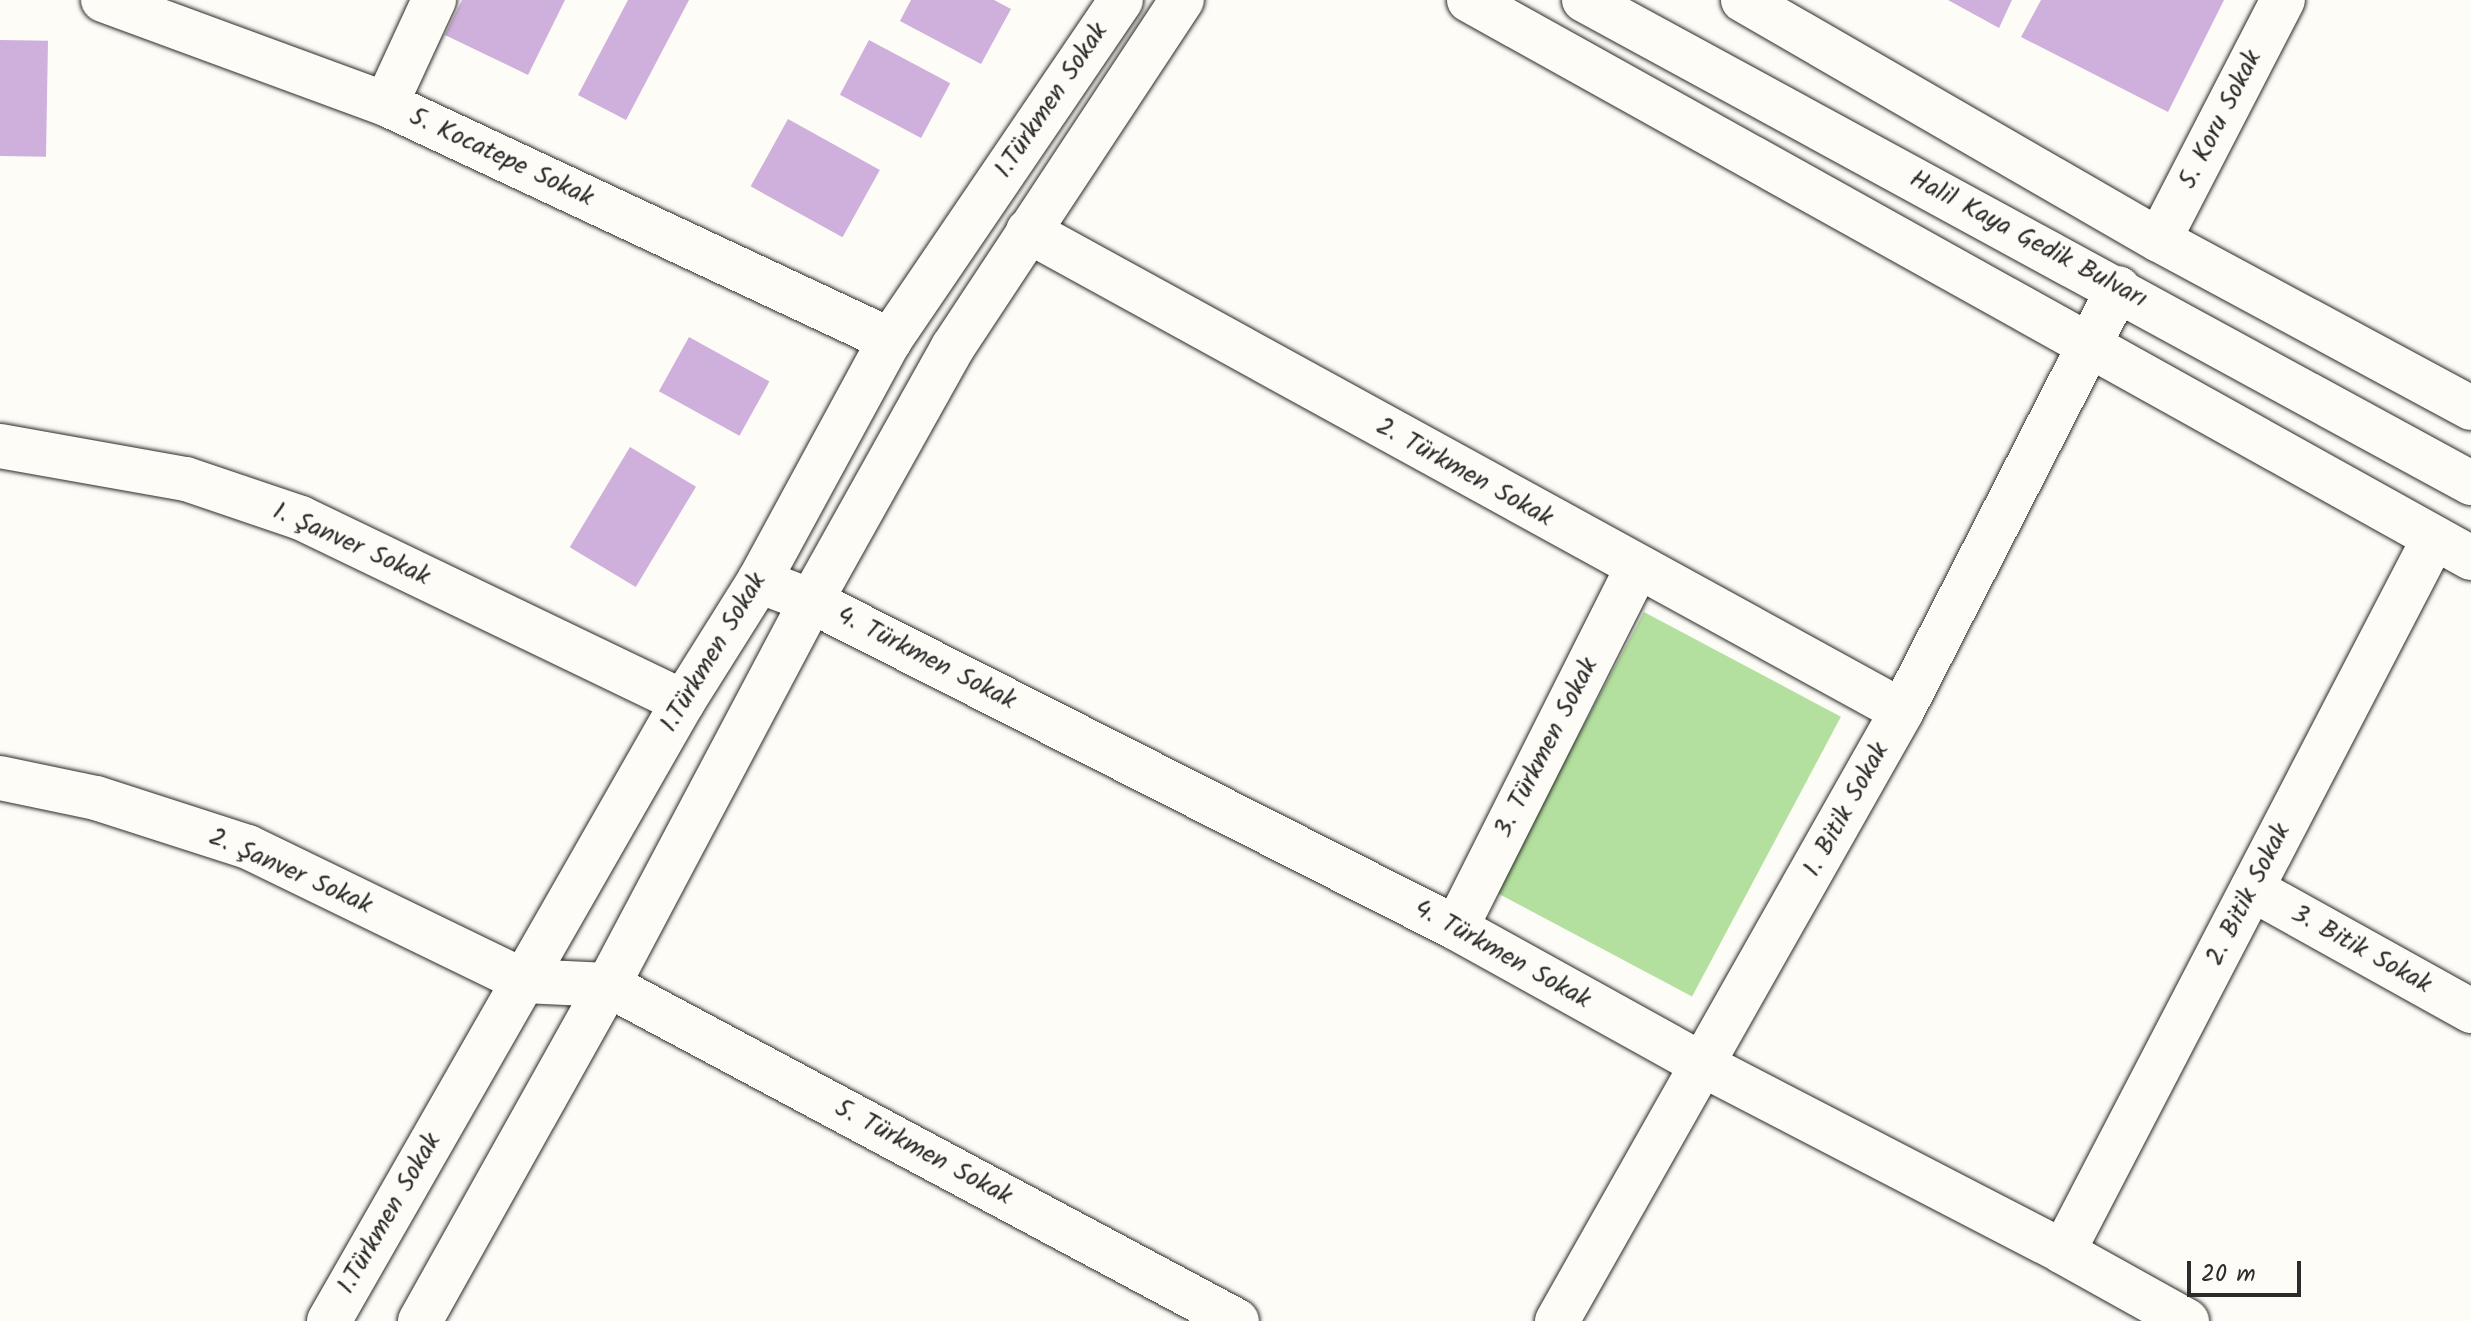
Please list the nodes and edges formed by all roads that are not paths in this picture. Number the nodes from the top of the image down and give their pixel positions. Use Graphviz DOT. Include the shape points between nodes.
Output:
graph roads {
  1 [pos="103,0"];
  2 [pos="434,0"];
  3 [pos="1121,0"];
  4 [pos="1182,0"];
  5 [pos="1469,0"];
  6 [pos="1584,0"];
  7 [pos="1743,0"];
  8 [pos="2283,0"];
  9 [pos="386,104"];
  10 [pos="1028,231"];
  11 [pos="2159,240"];
  12 [pos="2118,288"];
  13 [pos="890,340"];
  14 [pos="2088,345"];
  15 [pos="2471,408"];
  16 [pos="0,446"];
  17 [pos="2471,483"];
  18 [pos="2453,548"];
  19 [pos="1637,568"];
  20 [pos="759,581"];
  21 [pos="811,601"];
  22 [pos="683,702"];
  23 [pos="1902,711"];
  24 [pos="0,778"];
  25 [pos="2252,889"];
  26 [pos="1456,928"];
  27 [pos="524,981"];
  28 [pos="608,985"];
  29 [pos="2471,1011"];
  30 [pos="1703,1065"];
  31 [pos="2063,1252"];
  32 [pos="329,1321"];
  33 [pos="420,1321"];
  34 [pos="1237,1321"];
  35 [pos="1557,1321"];
  36 [pos="2187,1321"];
  1 -- 9 [label="main road, 5. Kocatepe Sokak"];
  2 -- 9 [label="main road"];
  3 -- 13 [label="main road, 1.Türkmen Sokak"];
  4 -- 10 [label="main road, 1.Türkmen Sokak"];
  5 -- 14 [label="main road"];
  6 -- 12 [label="main road, Halil Kaya Gedik Bulvarı"];
  7 -- 11 [label="main road"];
  8 -- 11 [label="main road, 5. Koru Sokak"];
  9 -- 13 [label="main road, 5. Kocatepe Sokak"];
  10 -- 19 [label="main road, 2. Türkmen Sokak"];
  10 -- 21 [label="main road, 1.Türkmen Sokak" via="953,347"];
  11 -- 15 [label="main road"];
  12 -- 14 [label="main road, 1. Bitik Sokak"];
  12 -- 17 [label="main road, Halil Kaya Gedik Bulvarı"];
  13 -- 20 [label="main road, 1.Türkmen Sokak"];
  14 -- 18 [label="main road"];
  14 -- 23 [label="main road, 1. Bitik Sokak"];
  16 -- 22 [label="main road, 1. Şanver Sokak" via="186,479 301,518"];
  18 -- 25 [label="main road, 2. Bitik Sokak"];
  19 -- 23 [label="main road, 2. Türkmen Sokak"];
  19 -- 26 [label="main road, 3. Türkmen Sokak"];
  20 -- 21 [label="main road, 4. Türkmen Sokak"];
  20 -- 22 [label="main road, 1.Türkmen Sokak"];
  21 -- 26 [label="main road, 4. Türkmen Sokak"];
  21 -- 28 [label="main road, 1.Türkmen Sokak"];
  22 -- 27 [label="main road, 1.Türkmen Sokak"];
  23 -- 30 [label="main road, 1. Bitik Sokak"];
  24 -- 27 [label="main road, 2. Şanver Sokak" via="96,798 248,847"];
  25 -- 29 [label="main road, 3. Bitik Sokak"];
  25 -- 31 [label="main road, 2. Bitik Sokak"];
  26 -- 30 [label="main road, 4. Türkmen Sokak"];
  27 -- 28 [label="main road"];
  27 -- 32 [label="main road, 1.Türkmen Sokak"];
  28 -- 33 [label="main road, 1.Türkmen Sokak"];
  28 -- 34 [label="main road, 5. Türkmen Sokak"];
  30 -- 31 [label="main road, 4. Türkmen Sokak"];
  30 -- 35 [label="main road, 1. Bitik Sokak"];
  31 -- 36 [label="main road, 4. Türkmen Sokak"];
}
